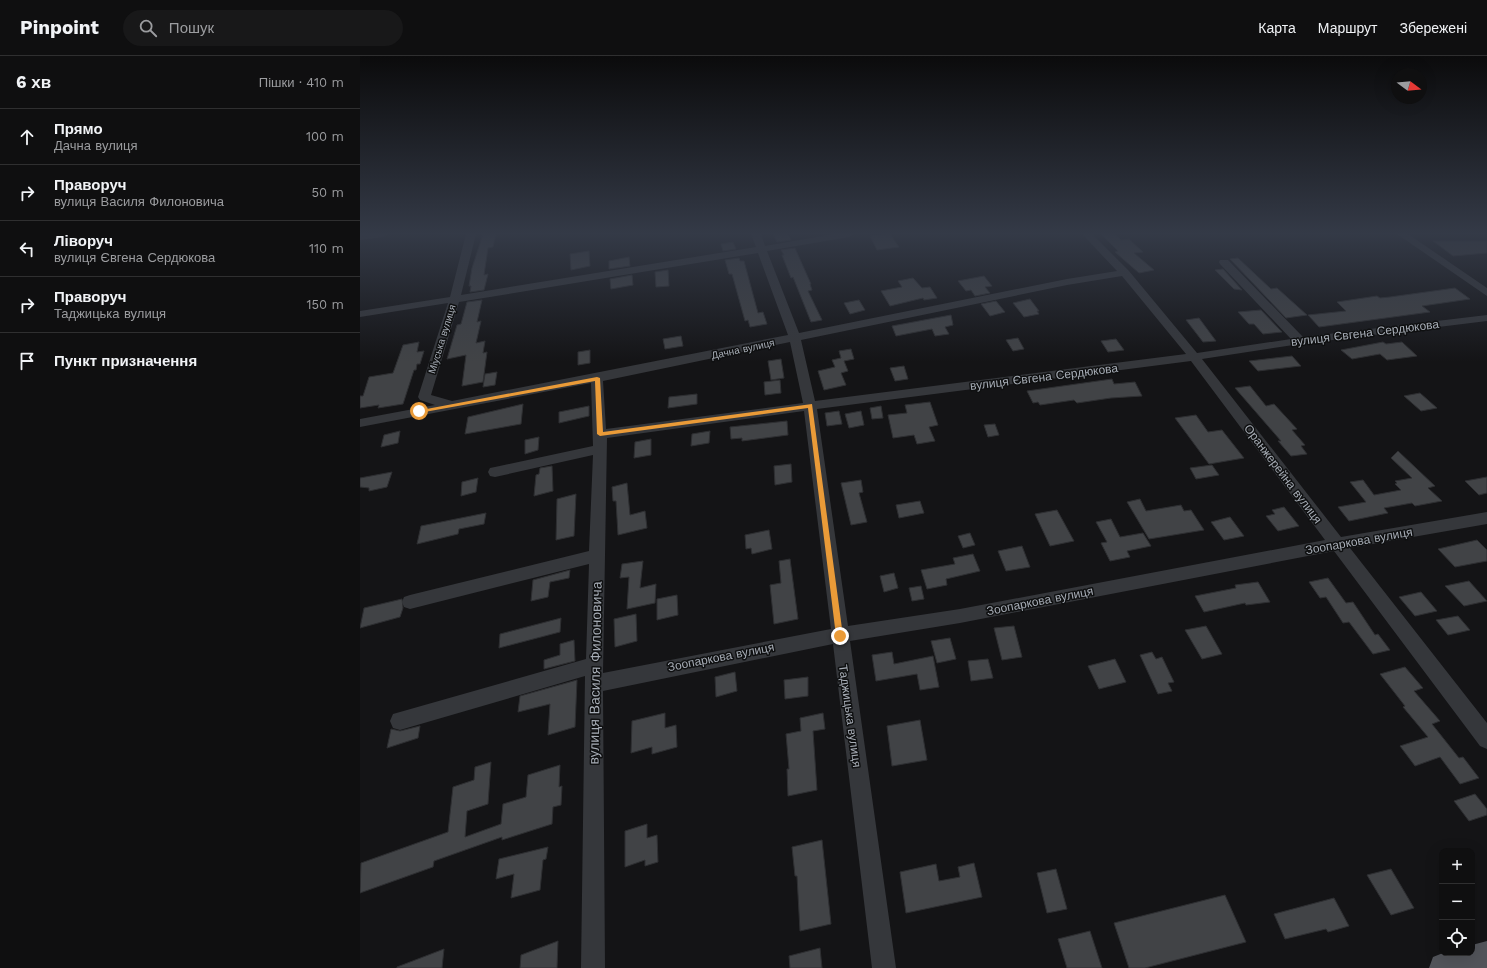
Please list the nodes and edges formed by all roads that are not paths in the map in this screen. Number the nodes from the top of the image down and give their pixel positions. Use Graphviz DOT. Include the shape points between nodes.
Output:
graph roads {
  1 [pos="460,277"];
  2 [pos="575,277"];
  3 [pos="772,277"];
  4 [pos="1102,277"];
  5 [pos="1128,277"];
  6 [pos="1238,277"];
  7 [pos="1463,277"];
  8 [pos="1487,293"];
  9 [pos="454,300"];
  10 [pos="360,314"];
  11 [pos="1487,318"];
  12 [pos="795,338"];
  13 [pos="1300,341"];
  14 [pos="1194,357"];
  15 [pos="597,378"];
  16 [pos="424,397"];
  17 [pos="450,405"];
  18 [pos="810,406"];
  19 [pos="394,416"];
  20 [pos="360,423"];
  21 [pos="600,441"];
  22 [pos="495,472"];
  23 [pos="1487,518"];
  24 [pos="1337,544"];
  25 [pos="597,556"];
  26 [pos="410,602"];
  27 [pos="840,636"];
  28 [pos="594,665"];
  29 [pos="594,684"];
  30 [pos="400,721"];
  31 [pos="1487,739"];
  32 [pos="1487,956"];
  33 [pos="593,968"];
  34 [pos="884,968"];
  35 [pos="1444,968"];
  1 -- 9 [label="street, Міуська вулиця"];
  2 -- 9 [label="street"];
  3 -- 12 [label="street, Таджицька вулиця"];
  4 -- 12 [label="street, Дачна вулиця"];
  5 -- 14 [label="street, Оранжерейна вулиця"];
  6 -- 13 [label="street"];
  7 -- 8 [label="street"];
  9 -- 10 [label="street"];
  9 -- 16 [label="street, Міуська вулиця"];
  11 -- 13 [label="street, вулиця Євгена Сердюкова"];
  12 -- 15 [label="street, Дачна вулиця"];
  12 -- 18 [label="street, Таджицька вулиця"];
  13 -- 14 [label="street, вулиця Євгена Сердюкова"];
  14 -- 18 [label="street, вулиця Євгена Сердюкова"];
  14 -- 24 [label="street, Оранжерейна вулиця"];
  15 -- 17 [label="street, Дачна вулиця"];
  15 -- 21 [label="street, вулиця Василя Филоновича"];
  16 -- 17 [label="street"];
  16 -- 19 [label="street"];
  17 -- 19 [label="street, Дачна вулиця"];
  18 -- 21 [label="street, вулиця Євгена Сердюкова"];
  18 -- 27 [label="street, Таджицька вулиця"];
  19 -- 20 [label="street, Дачна вулиця"];
  21 -- 22 [label="street, вулиця Євгена Сердюкова"];
  21 -- 25 [label="street, вулиця Василя Филоновича"];
  23 -- 24 [label="street, Зоопаркова вулиця"];
  24 -- 27 [label="street, Зоопаркова вулиця"];
  24 -- 31 [label="street, Оранжерейна вулиця"];
  25 -- 26 [label="street"];
  25 -- 28 [label="street, вулиця Василя Филоновича"];
  27 -- 29 [label="street, Зоопаркова вулиця" via="690,663"];
  27 -- 34 [label="street, Таджицька вулиця"];
  28 -- 29 [label="street, вулиця Василя Филоновича"];
  28 -- 30 [label="street"];
  29 -- 33 [label="street, вулиця Василя Филоновича"];
  32 -- 35 [label="main road"];
}
